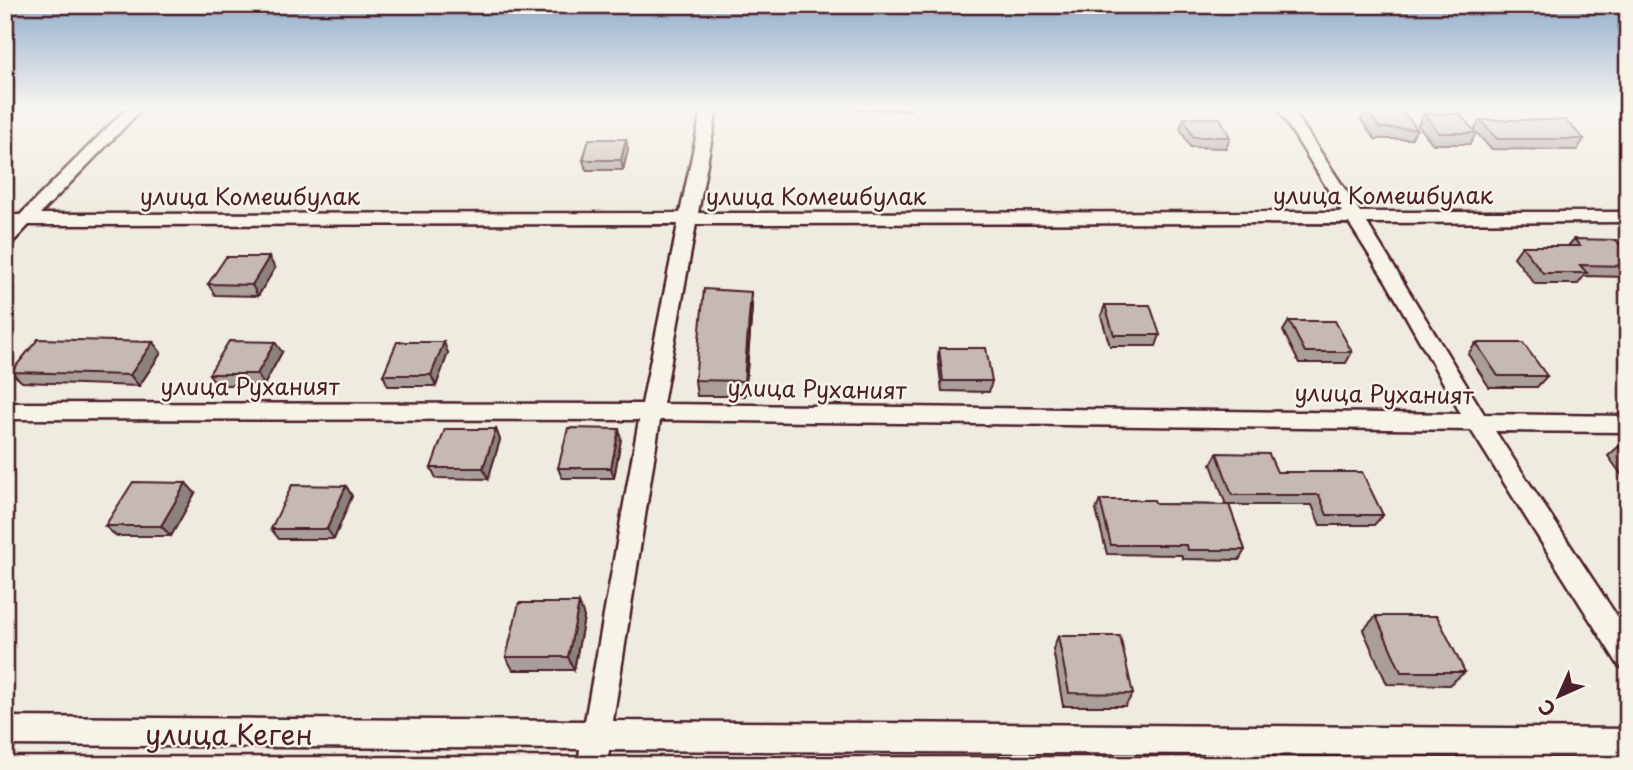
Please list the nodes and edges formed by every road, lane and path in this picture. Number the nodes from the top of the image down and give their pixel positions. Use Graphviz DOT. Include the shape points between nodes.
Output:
graph roads {
  1 [pos="98,145"];
  2 [pos="702,145"];
  3 [pos="1309,145"];
  4 [pos="1628,217"];
  5 [pos="1356,218"];
  6 [pos="5,220"];
  7 [pos="25,220"];
  8 [pos="688,220"];
  9 [pos="5,240"];
  10 [pos="5,411"];
  11 [pos="651,412"];
  12 [pos="1476,420"];
  13 [pos="1628,424"];
  14 [pos="1628,657"];
  15 [pos="5,731"];
  16 [pos="597,736"];
  17 [pos="1628,743"];
  18 [pos="592,765"];
  1 -- 7 [label="street"];
  2 -- 8 [label="street"];
  3 -- 5 [label="street"];
  4 -- 5 [label="street, улица Комешбулак"];
  5 -- 8 [label="street, улица Комешбулак"];
  5 -- 12 [label="street"];
  6 -- 7 [label="street, улица Комешбулак"];
  7 -- 8 [label="street, улица Комешбулак"];
  7 -- 9 [label="street"];
  8 -- 11 [label="street"];
  10 -- 11 [label="street, улица Руханият"];
  11 -- 12 [label="street, улица Руханият"];
  11 -- 16 [label="street"];
  12 -- 13 [label="street, улица Руханият"];
  12 -- 14 [label="street"];
  15 -- 16 [label="street, улица Кеген"];
  16 -- 17 [label="street, улица Кеген"];
  16 -- 18 [label="street"];
}
